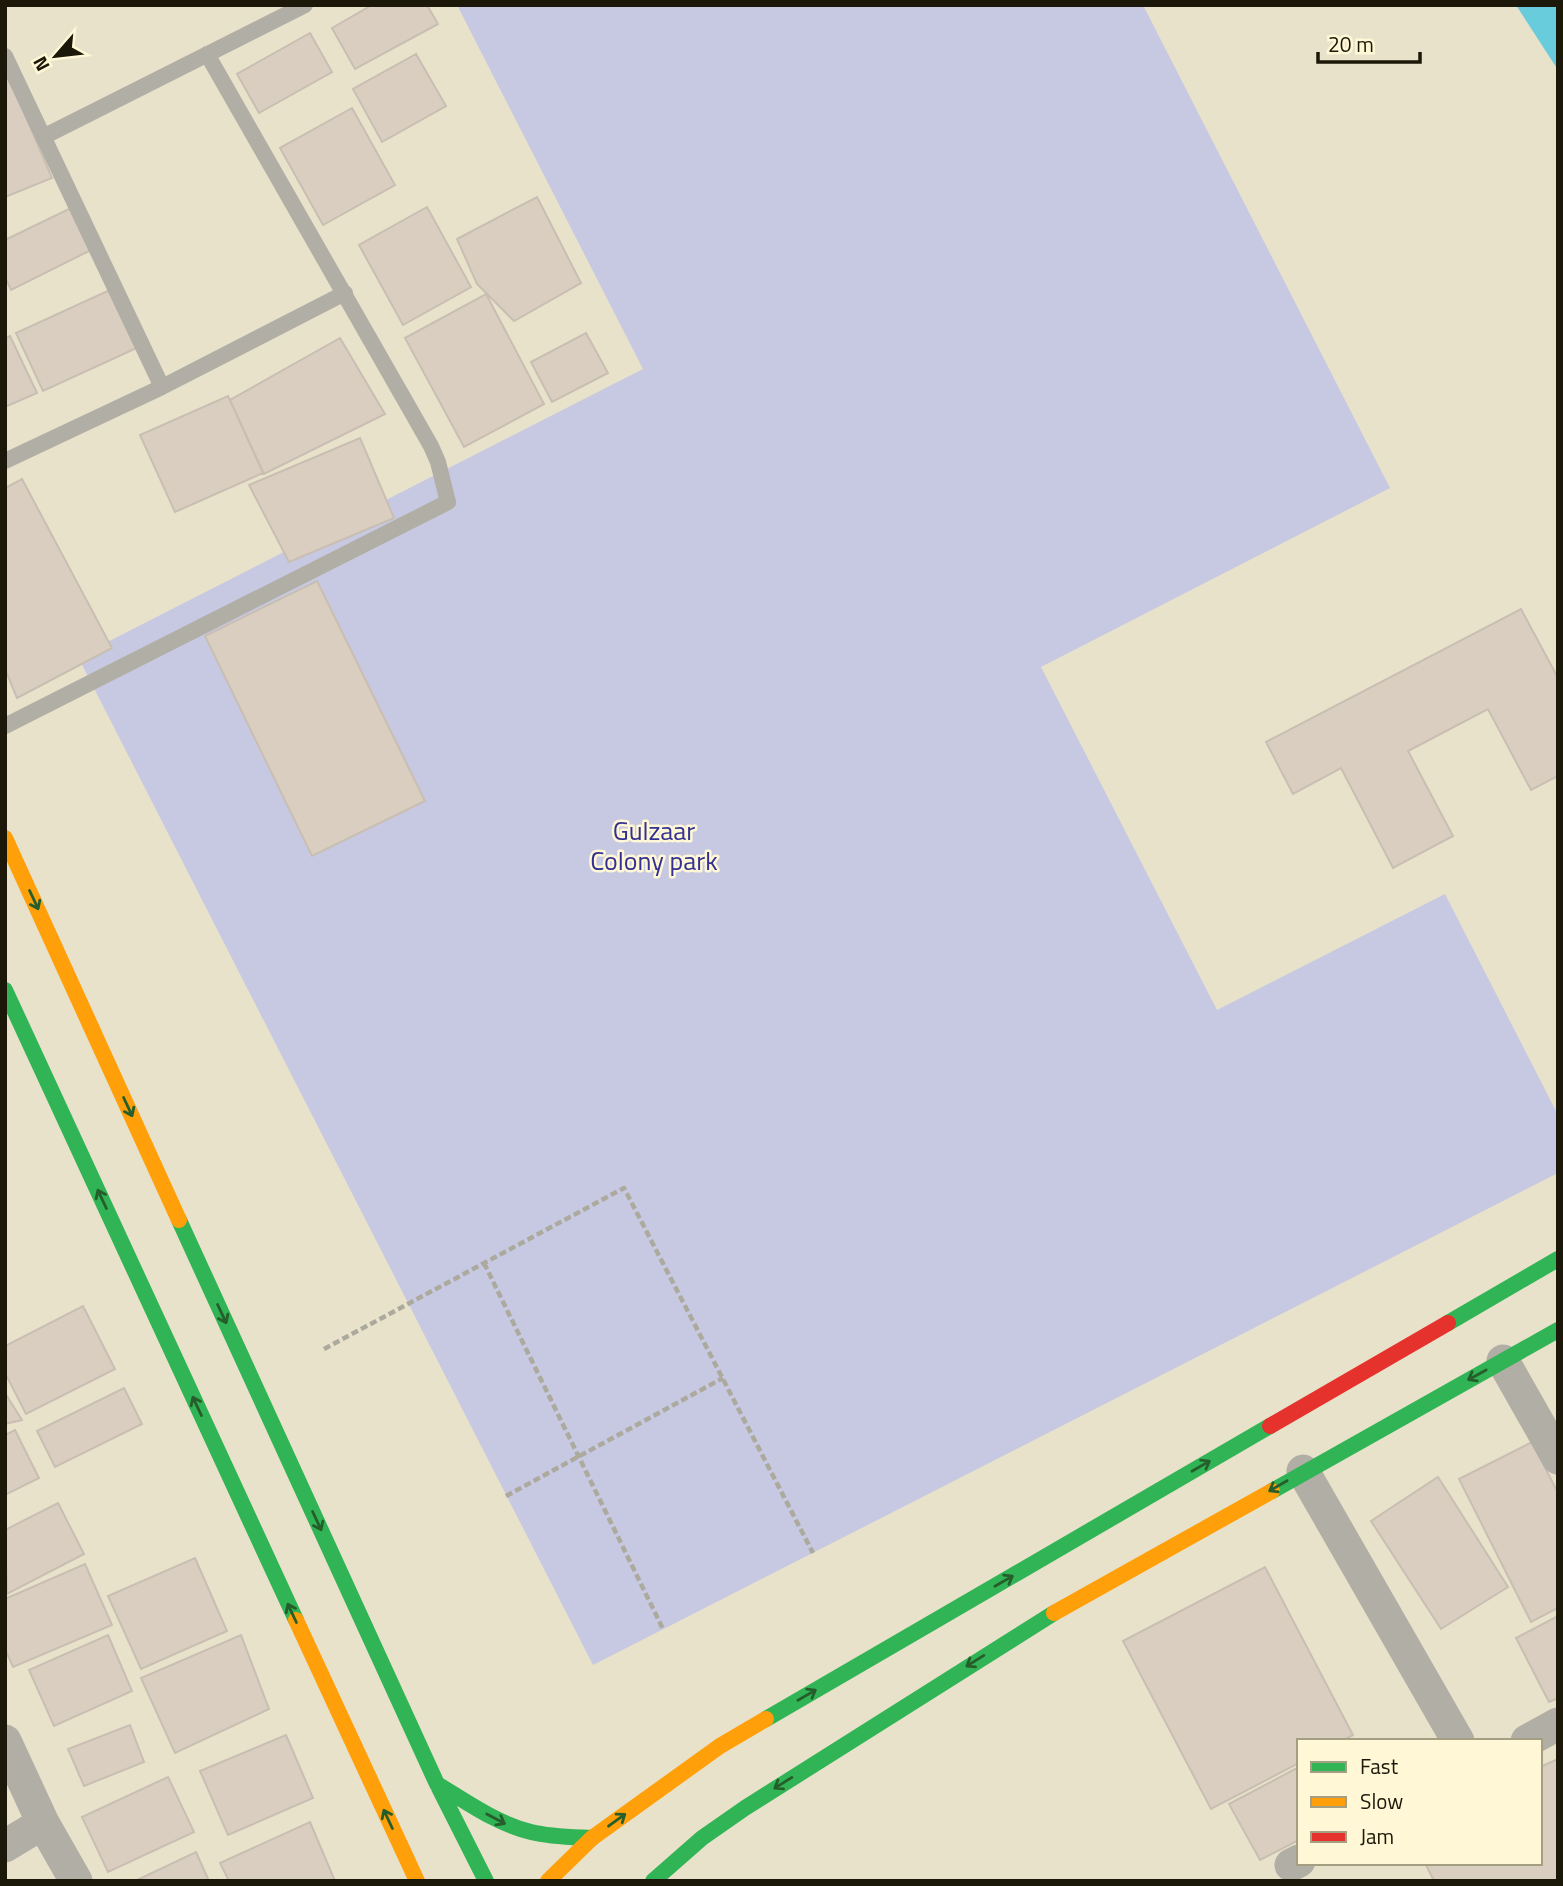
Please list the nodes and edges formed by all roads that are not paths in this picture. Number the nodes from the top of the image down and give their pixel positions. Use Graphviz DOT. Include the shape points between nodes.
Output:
graph roads {
  1 [pos="305,5"];
  2 [pos="206,54"];
  3 [pos="5,57"];
  4 [pos="43,137"];
  5 [pos="345,293"];
  6 [pos="162,387"];
  7 [pos="5,461"];
  8 [pos="5,726"];
  9 [pos="5,838"];
  10 [pos="5,990"];
  11 [pos="1558,1259"];
  12 [pos="1558,1330"];
  13 [pos="1503,1361"];
  14 [pos="1558,1458"];
  15 [pos="1303,1471"];
  16 [pos="1558,1724"];
  17 [pos="1457,1739"];
  18 [pos="1531,1739"];
  19 [pos="5,1741"];
  20 [pos="436,1784"];
  21 [pos="43,1823"];
  22 [pos="593,1838"];
  23 [pos="5,1846"];
  24 [pos="76,1881"];
  25 [pos="417,1881"];
  26 [pos="486,1881"];
  27 [pos="548,1881"];
  28 [pos="653,1881"];
  1 -- 2 [label="lane"];
  2 -- 4 [label="lane"];
  2 -- 5 [label="lane"];
  3 -- 4 [label="lane"];
  4 -- 6 [label="lane"];
  5 -- 6 [label="lane"];
  5 -- 8 [label="lane" via="439,462 448,502"];
  6 -- 7 [label="lane"];
  9 -- 20 [label="street, one-way"];
  25 -- 10 [label="street, one-way"];
  22 -- 11 [label="street, one-way" via="720,1746"];
  12 -- 13 [label="street"];
  13 -- 14 [label="street"];
  13 -- 15 [label="street, one-way"];
  15 -- 17 [label="street"];
  15 -- 28 [label="street, one-way" via="1025,1630 745,1808"];
  16 -- 18 [label="street"];
  19 -- 21 [label="street"];
  20 -- 22 [label="street, one-way" via="519,1829"];
  20 -- 26 [label="street"];
  21 -- 23 [label="street"];
  21 -- 24 [label="street"];
  22 -- 27 [label="street"];
}
